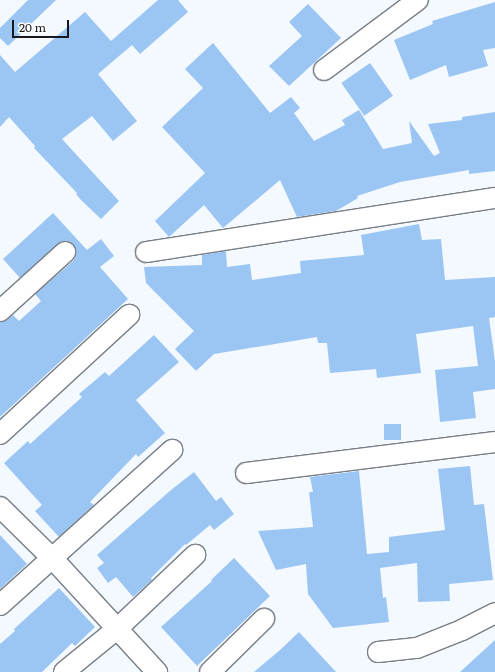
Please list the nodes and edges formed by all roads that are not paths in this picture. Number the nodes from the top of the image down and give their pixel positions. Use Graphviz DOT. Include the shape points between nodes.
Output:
graph roads {
  1 [pos="418,0"];
  2 [pos="324,70"];
  3 [pos="495,198"];
  4 [pos="65,252"];
  5 [pos="146,252"];
  6 [pos="0,311"];
  7 [pos="128,315"];
  8 [pos="0,434"];
  9 [pos="495,442"];
  10 [pos="172,450"];
  11 [pos="246,473"];
  12 [pos="0,507"];
  13 [pos="195,555"];
  14 [pos="53,558"];
  15 [pos="0,605"];
  16 [pos="495,613"];
  17 [pos="264,619"];
  18 [pos="117,629"];
  19 [pos="378,652"];
  20 [pos="64,672"];
  21 [pos="156,672"];
  22 [pos="210,672"];
  1 -- 2 [label="street"];
  3 -- 5 [label="street"];
  4 -- 6 [label="street"];
  7 -- 8 [label="street"];
  9 -- 11 [label="street"];
  10 -- 14 [label="street"];
  12 -- 14 [label="street"];
  13 -- 18 [label="street"];
  14 -- 15 [label="street"];
  14 -- 18 [label="street"];
  16 -- 19 [label="street" via="462,630 417,648"];
  17 -- 22 [label="street"];
  18 -- 20 [label="street"];
  18 -- 21 [label="street"];
}
